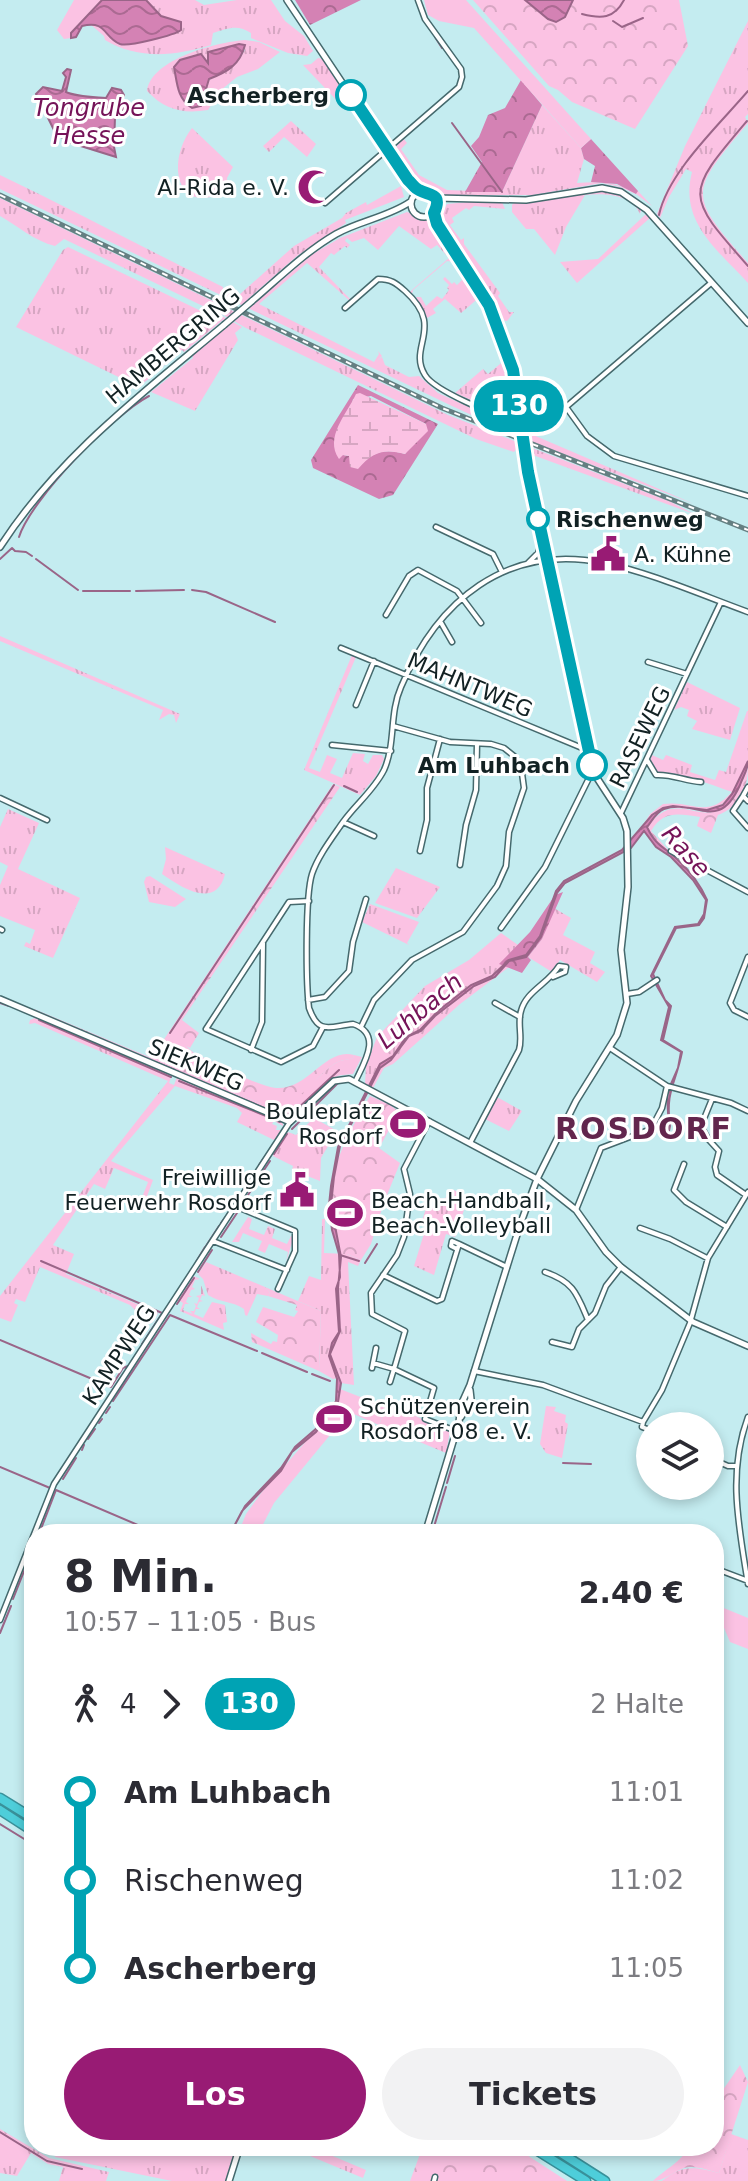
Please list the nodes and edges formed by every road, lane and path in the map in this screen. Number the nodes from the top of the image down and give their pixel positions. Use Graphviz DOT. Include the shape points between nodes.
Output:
graph roads {
  1 [pos="287,0"];
  2 [pos="418,0"];
  3 [pos="387,150"];
  4 [pos="408,180"];
  5 [pos="420,191"];
  6 [pos="414,195"];
  7 [pos="436,198"];
  8 [pos="451,200"];
  9 [pos="410,202"];
  10 [pos="325,203"];
  11 [pos="437,206"];
  12 [pos="398,210"];
  13 [pos="412,210"];
  14 [pos="434,213"];
  15 [pos="427,217"];
  16 [pos="437,224"];
  17 [pos="712,282"];
  18 [pos="345,308"];
  19 [pos="748,323"];
  20 [pos="563,408"];
  21 [pos="520,415"];
  22 [pos="748,496"];
  23 [pos="436,527"];
  24 [pos="543,539"];
  25 [pos="0,547"];
  26 [pos="548,561"];
  27 [pos="526,564"];
  28 [pos="502,572"];
  29 [pos="462,596"];
  30 [pos="721,602"];
  31 [pos="748,612"];
  32 [pos="386,615"];
  33 [pos="440,621"];
  34 [pos="481,623"];
  35 [pos="452,642"];
  36 [pos="341,648"];
  37 [pos="374,661"];
  38 [pos="648,662"];
  39 [pos="687,674"];
  40 [pos="406,675"];
  41 [pos="356,705"];
  42 [pos="393,726"];
  43 [pos="440,739"];
  44 [pos="477,744"];
  45 [pos="332,745"];
  46 [pos="587,750"];
  47 [pos="391,751"];
  48 [pos="647,760"];
  49 [pos="593,770"];
  50 [pos="701,782"];
  51 [pos="748,787"];
  52 [pos="743,796"];
  53 [pos="0,798"];
  54 [pos="748,801"];
  55 [pos="620,814"];
  56 [pos="47,820"];
  57 [pos="343,822"];
  58 [pos="748,828"];
  59 [pos="374,836"];
  60 [pos="420,851"];
  61 [pos="671,851"];
  62 [pos="460,865"];
  63 [pos="748,892"];
  64 [pos="366,899"];
  65 [pos="309,901"];
  66 [pos="501,928"];
  67 [pos="263,941"];
  68 [pos="748,957"];
  69 [pos="553,977"];
  70 [pos="655,981"];
  71 [pos="627,994"];
  72 [pos="0,999"];
  73 [pos="308,1000"];
  74 [pos="495,1003"];
  75 [pos="520,1017"];
  76 [pos="748,1017"];
  77 [pos="323,1027"];
  78 [pos="361,1027"];
  79 [pos="612,1045"];
  80 [pos="251,1050"];
  81 [pos="355,1082"];
  82 [pos="669,1086"];
  83 [pos="712,1099"];
  84 [pos="748,1111"];
  85 [pos="429,1121"];
  86 [pos="290,1122"];
  87 [pos="470,1143"];
  88 [pos="684,1164"];
  89 [pos="537,1179"];
  90 [pos="747,1194"];
  91 [pos="235,1206"];
  92 [pos="576,1210"];
  93 [pos="727,1227"];
  94 [pos="640,1228"];
  95 [pos="213,1241"];
  96 [pos="708,1258"];
  97 [pos="507,1267"];
  98 [pos="621,1267"];
  99 [pos="287,1270"];
  100 [pos="545,1272"];
  101 [pos="383,1275"];
  102 [pos="278,1289"];
  103 [pos="588,1320"];
  104 [pos="690,1320"];
  105 [pos="552,1342"];
  106 [pos="748,1346"];
  107 [pos="376,1348"];
  108 [pos="394,1369"];
  109 [pos="474,1371"];
  110 [pos="390,1382"];
  111 [pos="650,1412"];
  112 [pos="748,1417"];
  113 [pos="636,1421"];
  114 [pos="456,1431"];
  115 [pos="724,1464"];
  116 [pos="735,1466"];
  117 [pos="38,1524"];
  118 [pos="428,1524"];
  119 [pos="24,1560"];
  120 [pos="724,1572"];
  121 [pos="748,1583"];
  122 [pos="0,1620"];
  123 [pos="0,1798"];
  124 [pos="0,1810"];
  125 [pos="24,1813"];
  126 [pos="24,1826"];
  127 [pos="237,2156"];
  128 [pos="546,2156"];
  129 [pos="566,2156"];
  130 [pos="229,2181"];
  131 [pos="586,2181"];
  132 [pos="605,2181"];
  1 -- 3 [label="street"];
  2 -- 3 [label="street" via="425,19 461,69 462,81"];
  3 -- 4 [label="street"];
  3 -- 10 [label="street"];
  4 -- 5 [label="street"];
  4 -- 6 [label="street"];
  5 -- 6 [label="street"];
  5 -- 7 [label="street"];
  6 -- 9 [label="street"];
  7 -- 8 [label="street"];
  7 -- 11 [label="street"];
  8 -- 11 [label="street"];
  8 -- 17 [label="street" via="526,200 602,188 621,192 647,210"];
  9 -- 12 [label="street, HAMBERGRING"];
  9 -- 13 [label="street"];
  11 -- 14 [label="street"];
  12 -- 13 [label="street, HAMBERGRING"];
  12 -- 25 [label="street, HAMBERGRING, bridge" via="322,242 89,439"];
  13 -- 15 [label="street"];
  14 -- 15 [label="street"];
  14 -- 16 [label="street"];
  15 -- 16 [label="street"];
  16 -- 21 [label="street" via="477,283 499,328"];
  17 -- 19 [label="street"];
  17 -- 20 [label="street"];
  18 -- 21 [label="street" via="378,280 395,282 424,315 420,358 427,379 507,417"];
  20 -- 21 [label="street"];
  20 -- 22 [label="street" via="614,456"];
  21 -- 24 [label="street, bridge"];
  23 -- 28 [label="street" via="493,554"];
  24 -- 26 [label="street"];
  24 -- 27 [label="street" via="535,558"];
  26 -- 27 [label="street"];
  26 -- 30 [label="street" via="607,563"];
  26 -- 46 [label="street"];
  27 -- 28 [label="street"];
  28 -- 29 [label="street"];
  29 -- 32 [label="street" via="415,570"];
  29 -- 33 [label="street"];
  29 -- 34 [label="street"];
  30 -- 31 [label="street"];
  30 -- 39 [label="street, RASEWEG"];
  33 -- 35 [label="street"];
  33 -- 40 [label="street"];
  36 -- 37 [label="street, MAHNTWEG"];
  37 -- 40 [label="street, MAHNTWEG"];
  37 -- 41 [label="street"];
  38 -- 39 [label="street, RASEWEG"];
  39 -- 48 [label="street, RASEWEG"];
  40 -- 42 [label="street"];
  40 -- 46 [label="street, MAHNTWEG"];
  42 -- 43 [label="street"];
  42 -- 47 [label="street"];
  43 -- 44 [label="street"];
  43 -- 60 [label="street" via="427,788"];
  44 -- 62 [label="street" via="476,790"];
  44 -- 78 [label="street" via="507,750 524,776 501,881 467,929 412,960 374,1000"];
  45 -- 47 [label="street"];
  46 -- 49 [label="street"];
  47 -- 57 [label="street" via="379,780"];
  48 -- 50 [label="street" via="656,775"];
  48 -- 55 [label="street, RASEWEG"];
  49 -- 55 [label="street"];
  49 -- 66 [label="street" via="545,867"];
  51 -- 52 [label="street"];
  52 -- 54 [label="street"];
  52 -- 58 [label="street" via="733,813"];
  53 -- 56 [label="street"];
  55 -- 71 [label="street" via="628,841 621,950"];
  57 -- 59 [label="street"];
  57 -- 65 [label="street" via="313,871"];
  61 -- 63 [label="street"];
  64 -- 73 [label="street" via="347,975 327,995"];
  65 -- 67 [label="street" via="289,902"];
  65 -- 73 [label="street"];
  67 -- 80 [label="street" via="262,1022"];
  67 -- 80 [label="street" via="206,1027"];
  68 -- 76 [label="street" via="730,1000 732,1008"];
  69 -- 75 [label="street" via="530,994"];
  70 -- 71 [label="street"];
  71 -- 79 [label="street"];
  72 -- 86 [label="street, SIEKWEG"];
  73 -- 77 [label="street" via="313,1018"];
  74 -- 75 [label="street"];
  75 -- 87 [label="street" via="519,1050"];
  77 -- 78 [label="street"];
  77 -- 80 [label="street" via="316,1043 285,1061"];
  78 -- 81 [label="street" via="370,1046"];
  79 -- 82 [label="street"];
  79 -- 89 [label="street" via="576,1101"];
  81 -- 85 [label="street"];
  81 -- 86 [label="street" via="336,1080"];
  82 -- 83 [label="street"];
  82 -- 92 [label="street" via="651,1129 600,1148"];
  83 -- 84 [label="street"];
  83 -- 90 [label="street" via="701,1126 719,1151 715,1171"];
  85 -- 87 [label="street"];
  85 -- 101 [label="street" via="405,1167 410,1194 404,1237"];
  86 -- 91 [label="street, KAMPWEG"];
  87 -- 89 [label="street"];
  88 -- 93 [label="street" via="674,1190"];
  89 -- 92 [label="street"];
  89 -- 97 [label="street"];
  90 -- 93 [label="street"];
  91 -- 95 [label="street, KAMPWEG"];
  91 -- 99 [label="street" via="295,1231 295,1251"];
  92 -- 98 [label="street"];
  93 -- 96 [label="street"];
  94 -- 96 [label="street"];
  95 -- 99 [label="street"];
  95 -- 117 [label="street, KAMPWEG" via="54,1484"];
  96 -- 104 [label="street"];
  97 -- 101 [label="street" via="458,1247 437,1301"];
  97 -- 109 [label="street"];
  98 -- 103 [label="street"];
  98 -- 104 [label="street"];
  99 -- 102 [label="street"];
  100 -- 103 [label="street" via="576,1291"];
  101 -- 108 [label="street" via="371,1293 372,1314 408,1332"];
  103 -- 105 [label="street" via="571,1350"];
  104 -- 106 [label="street"];
  104 -- 111 [label="street"];
  107 -- 108 [label="street" via="373,1365"];
  108 -- 110 [label="street"];
  108 -- 114 [label="street" via="434,1388 425,1419"];
  109 -- 113 [label="street" via="543,1385"];
  109 -- 114 [label="street"];
  112 -- 116 [label="street"];
  114 -- 118 [label="street"];
  115 -- 116 [label="street"];
  116 -- 121 [label="street" via="735,1503"];
  119 -- 122 [label="street, KAMPWEG"];
  120 -- 121 [label="street"];
  123 -- 125 [label="highway"];
  124 -- 126 [label="highway"];
  127 -- 130 [label="street"];
  128 -- 131 [label="highway"];
  129 -- 132 [label="highway"];
}
